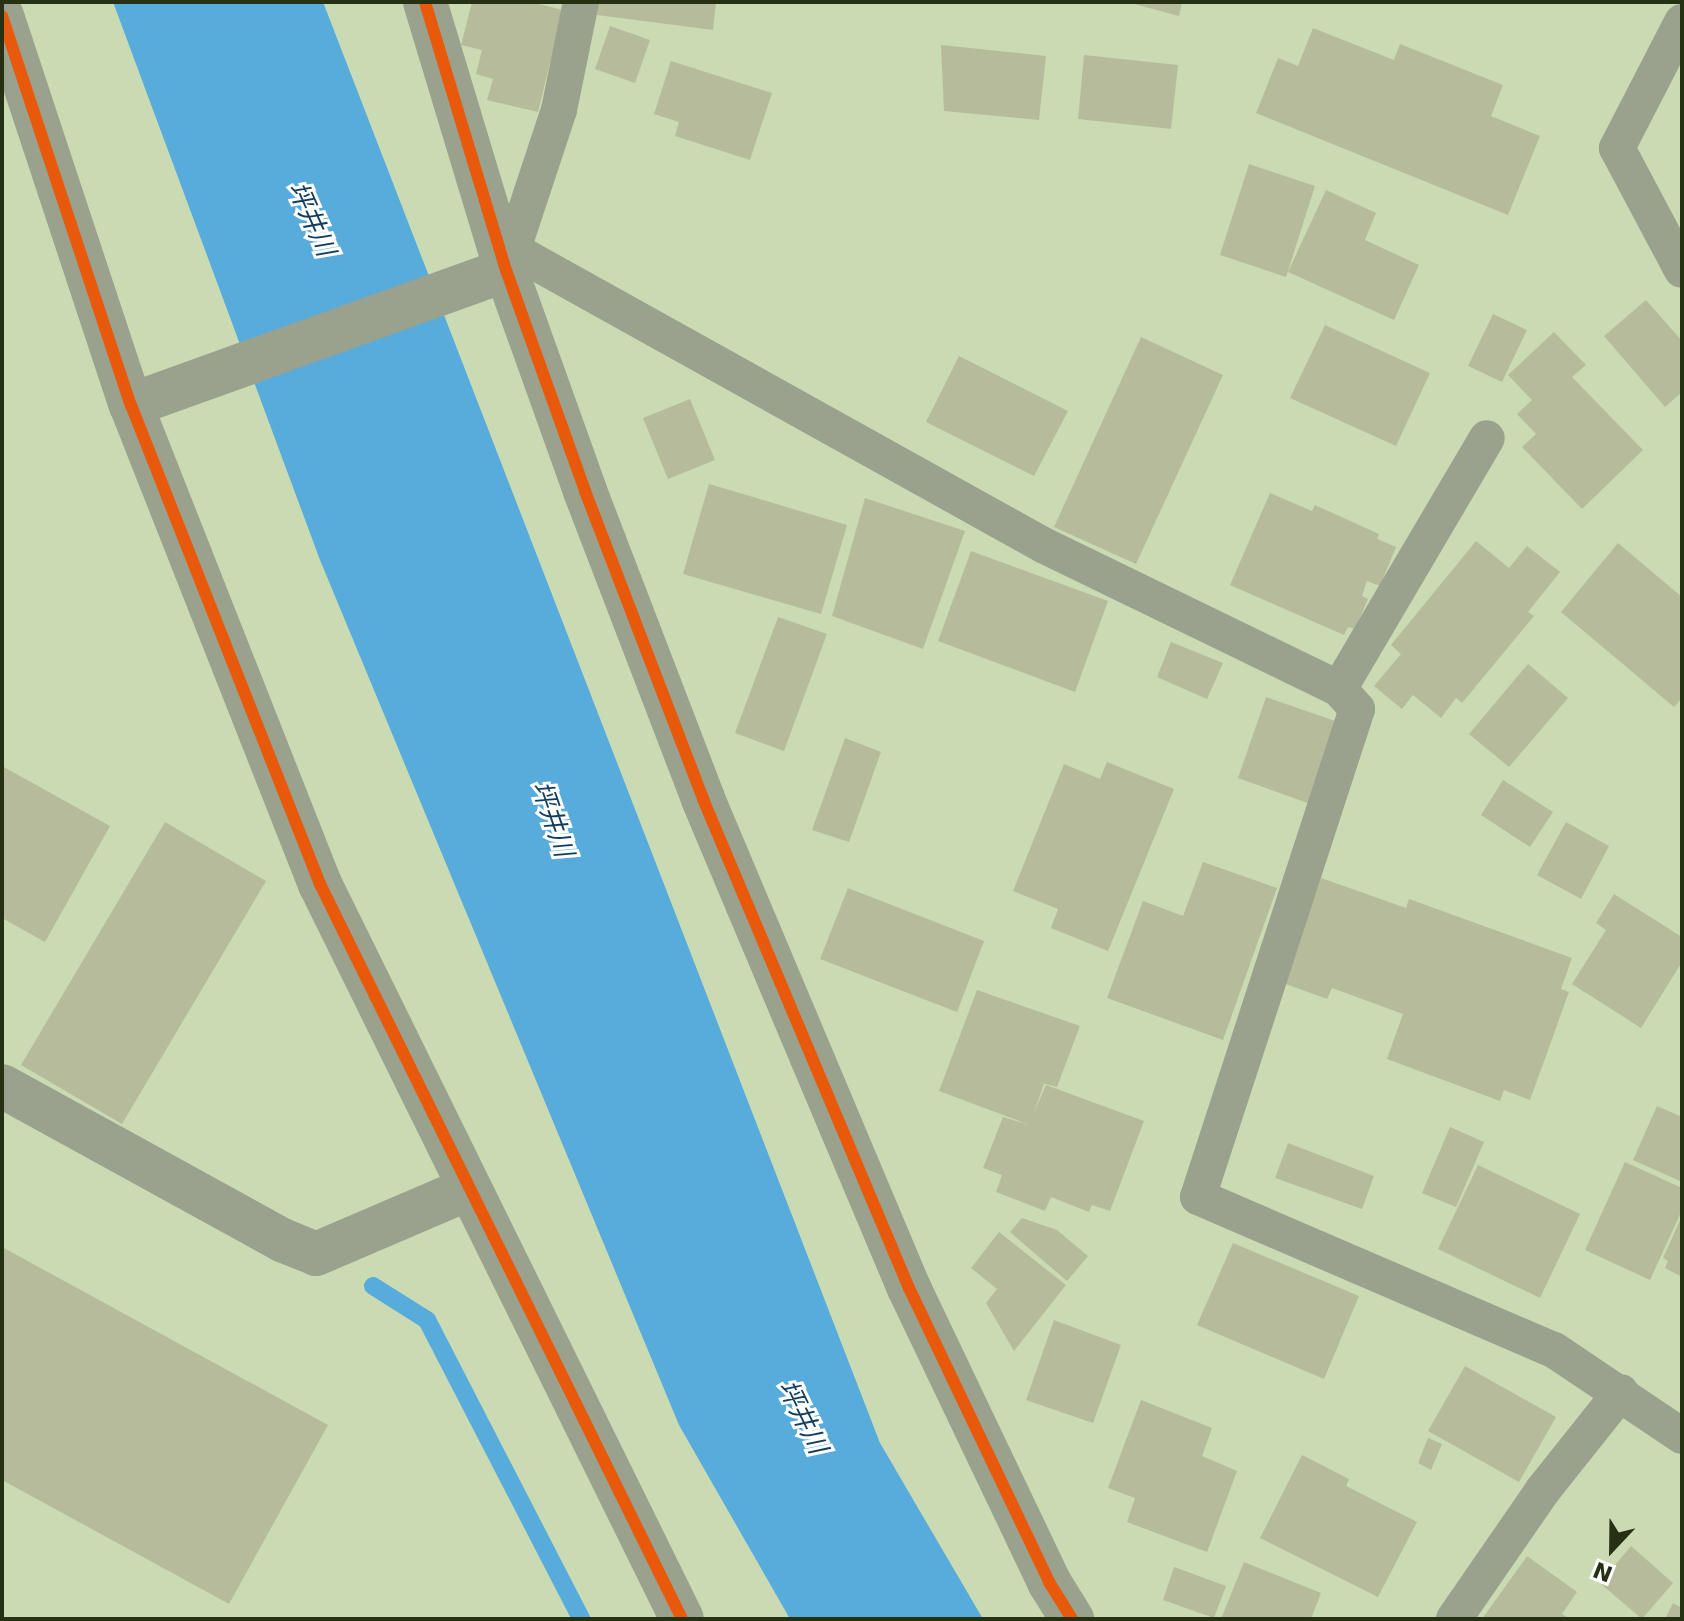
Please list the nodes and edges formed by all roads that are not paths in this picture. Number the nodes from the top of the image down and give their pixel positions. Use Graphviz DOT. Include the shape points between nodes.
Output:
graph roads {
  1 [pos="425,2"];
  2 [pos="581,2"];
  3 [pos="2,16"];
  4 [pos="1682,22"];
  5 [pos="13,74"];
  6 [pos="496,268"];
  7 [pos="1682,270"];
  8 [pos="144,400"];
  9 [pos="1487,438"];
  10 [pos="1339,689"];
  11 [pos="2,1086"];
  12 [pos="468,1189"];
  13 [pos="1621,1392"];
  14 [pos="1682,1436"];
  15 [pos="682,1619"];
  16 [pos="1072,1619"];
  17 [pos="1454,1619"];
  1 -- 6 [label="street"];
  2 -- 6 [label="lane" via="559,110"];
  3 -- 5 [label="street"];
  4 -- 7 [label="lane" via="1617,148"];
  5 -- 8 [label="street"];
  6 -- 8 [label="street"];
  6 -- 10 [label="lane"];
  6 -- 16 [label="street" via="709,813 909,1288 1049,1582"];
  8 -- 12 [label="street" via="320,884"];
  9 -- 10 [label="lane"];
  10 -- 13 [label="lane" via="1357,709 1198,1197 1554,1350"];
  11 -- 12 [label="street" via="316,1254"];
  12 -- 15 [label="street"];
  13 -- 14 [label="lane"];
  13 -- 17 [label="lane" via="1543,1490"];
}
